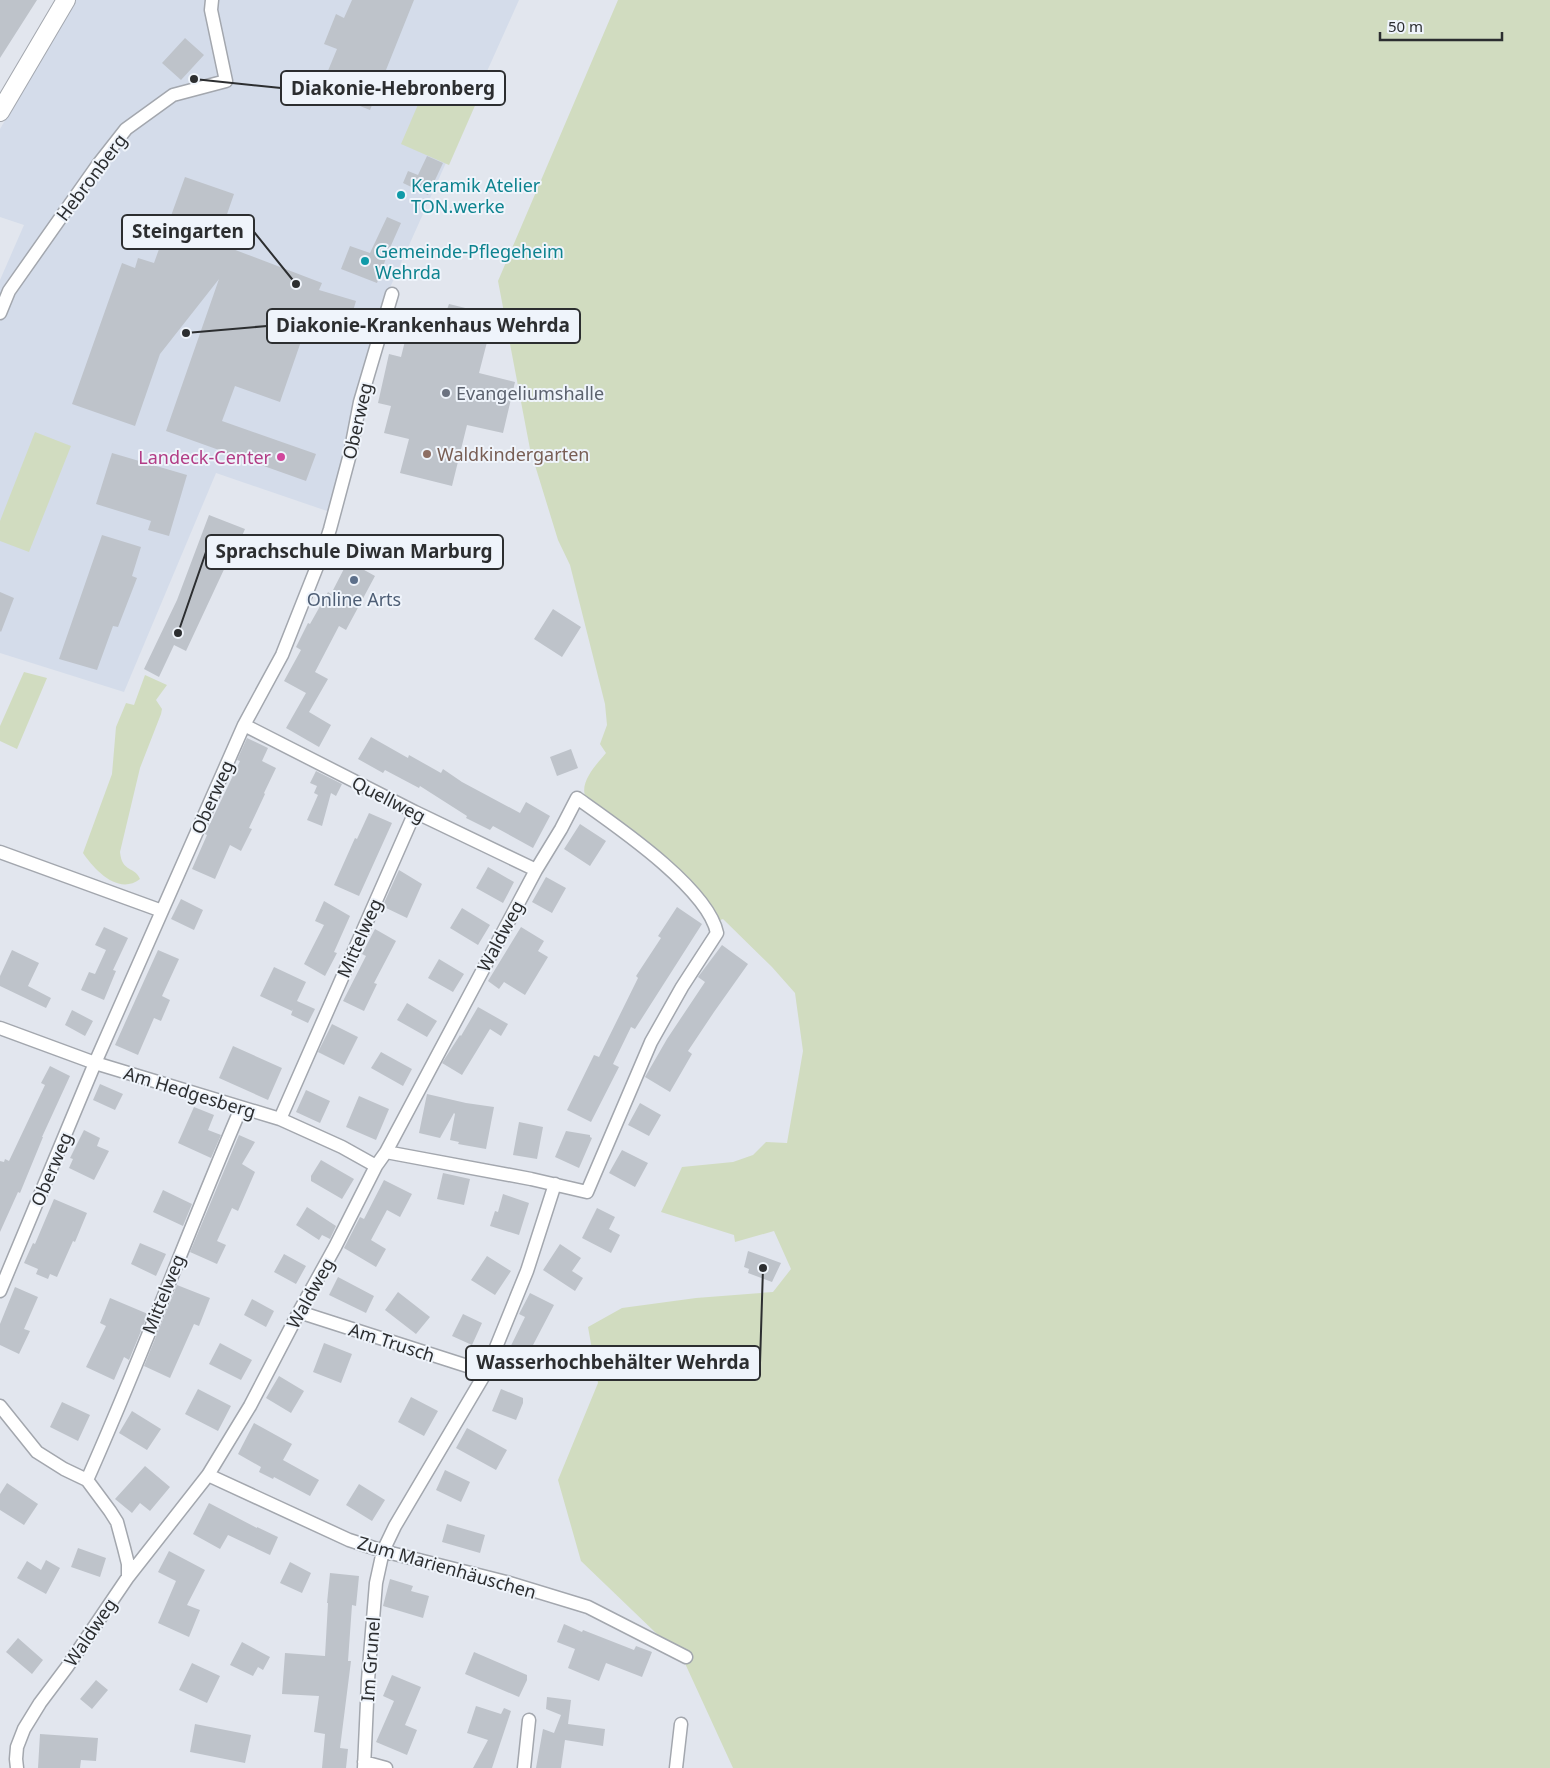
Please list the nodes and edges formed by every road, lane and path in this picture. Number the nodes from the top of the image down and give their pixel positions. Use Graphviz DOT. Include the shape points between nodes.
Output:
graph roads {
  1 [pos="66,0"];
  2 [pos="212,0"];
  3 [pos="0,112"];
  4 [pos="392,294"];
  5 [pos="0,313"];
  6 [pos="244,725"];
  7 [pos="415,812"];
  8 [pos="0,852"];
  9 [pos="536,870"];
  10 [pos="162,911"];
  11 [pos="0,1028"];
  12 [pos="95,1063"];
  13 [pos="241,1108"];
  14 [pos="280,1119"];
  15 [pos="386,1152"];
  16 [pos="376,1166"];
  17 [pos="555,1184"];
  18 [pos="0,1291"];
  19 [pos="299,1312"];
  20 [pos="486,1372"];
  21 [pos="0,1406"];
  22 [pos="208,1475"];
  23 [pos="87,1480"];
  24 [pos="383,1551"];
  25 [pos="128,1577"];
  26 [pos="686,1657"];
  27 [pos="529,1720"];
  28 [pos="681,1724"];
  29 [pos="364,1765"];
  30 [pos="17,1768"];
  31 [pos="386,1768"];
  32 [pos="524,1768"];
  33 [pos="676,1768"];
  1 -- 3 [label="main road"];
  2 -- 5 [label="street, Hebronberg" via="210,10 226,81 173,95 126,129 10,291"];
  4 -- 6 [label="street, Oberweg" via="360,402 350,454 322,554 282,655"];
  6 -- 7 [label="street, Quellweg"];
  6 -- 10 [label="street, Oberweg"];
  7 -- 9 [label="street, Quellweg"];
  7 -- 14 [label="street, Mittelweg"];
  8 -- 10 [label="street"];
  9 -- 15 [label="street, Waldweg"];
  9 -- 17 [label="street, Waldweg" via="577,798 634,839 689,888 715,924 717,933 650,1042 587,1192"];
  10 -- 12 [label="street, Oberweg"];
  11 -- 12 [label="street, Am Hedgesberg"];
  12 -- 13 [label="street, Am Hedgesberg"];
  12 -- 18 [label="street, Oberweg"];
  13 -- 14 [label="street, Am Hedgesberg"];
  13 -- 23 [label="street, Mittelweg"];
  14 -- 16 [label="street, Am Hedgesberg"];
  15 -- 16 [label="street, Waldweg"];
  15 -- 17 [label="street"];
  16 -- 19 [label="street, Waldweg"];
  17 -- 20 [label="street, Im Grunel" via="527,1272"];
  19 -- 20 [label="street, Am Trusch"];
  19 -- 22 [label="street, Waldweg" via="250,1406"];
  20 -- 24 [label="street, Im Grunel"];
  21 -- 23 [label="street" via="37,1452"];
  22 -- 24 [label="street, Zum Marienhäuschen" via="349,1540"];
  22 -- 25 [label="street, Waldweg"];
  23 -- 25 [label="street" via="117,1522 128,1564"];
  24 -- 26 [label="street, Zum Marienhäuschen" via="506,1582 588,1607"];
  24 -- 29 [label="street, Im Grunel" via="376,1582"];
  25 -- 30 [label="street, Waldweg" via="24,1729 18,1747"];
  27 -- 32 [label="street"];
  28 -- 33 [label="street"];
  29 -- 31 [label="street"];
}
